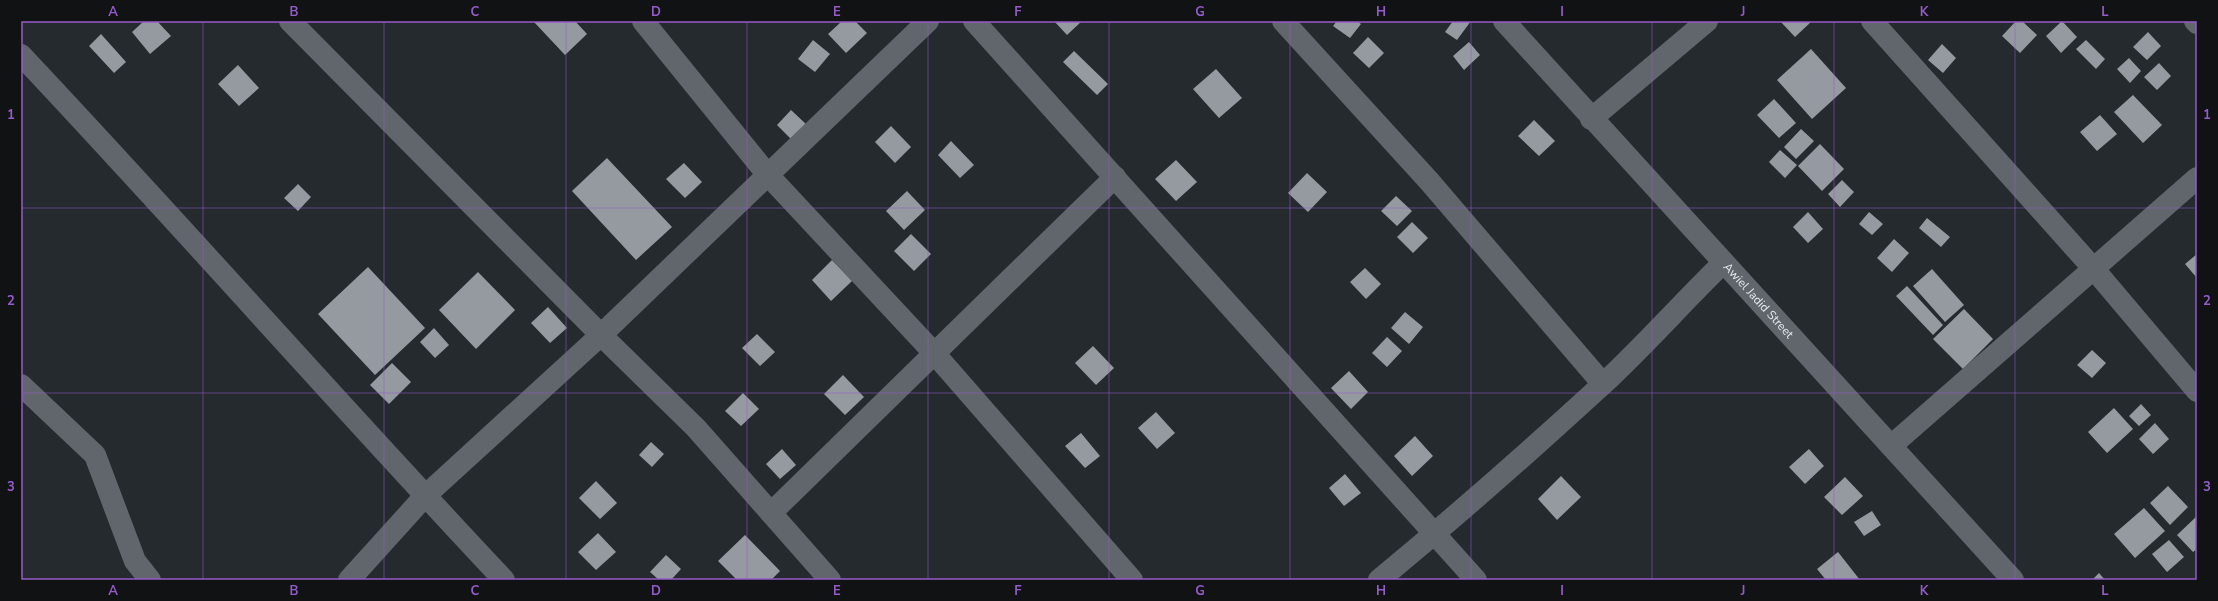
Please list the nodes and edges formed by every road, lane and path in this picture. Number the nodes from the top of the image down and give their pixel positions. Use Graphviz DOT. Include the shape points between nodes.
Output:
graph roads {
  1 [pos="290,21"];
  2 [pos="643,21"];
  3 [pos="928,21"];
  4 [pos="974,21"];
  5 [pos="1283,21"];
  6 [pos="1504,21"];
  7 [pos="1707,21"];
  8 [pos="1872,21"];
  9 [pos="21,55"];
  10 [pos="1591,119"];
  11 [pos="767,174"];
  12 [pos="1115,177"];
  13 [pos="2197,178"];
  14 [pos="1723,263"];
  15 [pos="2093,268"];
  16 [pos="601,335"];
  17 [pos="934,353"];
  18 [pos="1603,384"];
  19 [pos="21,385"];
  20 [pos="2197,391"];
  21 [pos="1891,446"];
  22 [pos="425,496"];
  23 [pos="772,513"];
  24 [pos="1435,533"];
  25 [pos="827,579"];
  26 [pos="150,580"];
  27 [pos="349,580"];
  28 [pos="504,580"];
  29 [pos="1132,580"];
  30 [pos="1379,580"];
  31 [pos="1476,580"];
  32 [pos="2013,580"];
  1 -- 16 [label="street"];
  2 -- 11 [label="street"];
  3 -- 11 [label="street"];
  4 -- 12 [label="street"];
  5 -- 18 [label="street" via="1429,181"];
  6 -- 10 [label="street, Awiel Jadid Street"];
  7 -- 10 [label="street"];
  8 -- 15 [label="street"];
  9 -- 22 [label="street" via="146,188"];
  10 -- 14 [label="street, Awiel Jadid Street"];
  11 -- 16 [label="street"];
  11 -- 17 [label="street"];
  12 -- 17 [label="street"];
  12 -- 24 [label="street"];
  13 -- 15 [label="street"];
  14 -- 18 [label="street"];
  14 -- 21 [label="street, Awiel Jadid Street"];
  15 -- 20 [label="street"];
  15 -- 21 [label="street"];
  16 -- 22 [label="street"];
  16 -- 23 [label="street" via="696,428"];
  17 -- 23 [label="street"];
  17 -- 29 [label="street"];
  18 -- 24 [label="street"];
  19 -- 26 [label="street" via="95,455 135,561"];
  21 -- 32 [label="street, Awiel Jadid Street"];
  22 -- 27 [label="street"];
  22 -- 28 [label="street"];
  23 -- 25 [label="street"];
  24 -- 30 [label="street"];
  24 -- 31 [label="street"];
}
